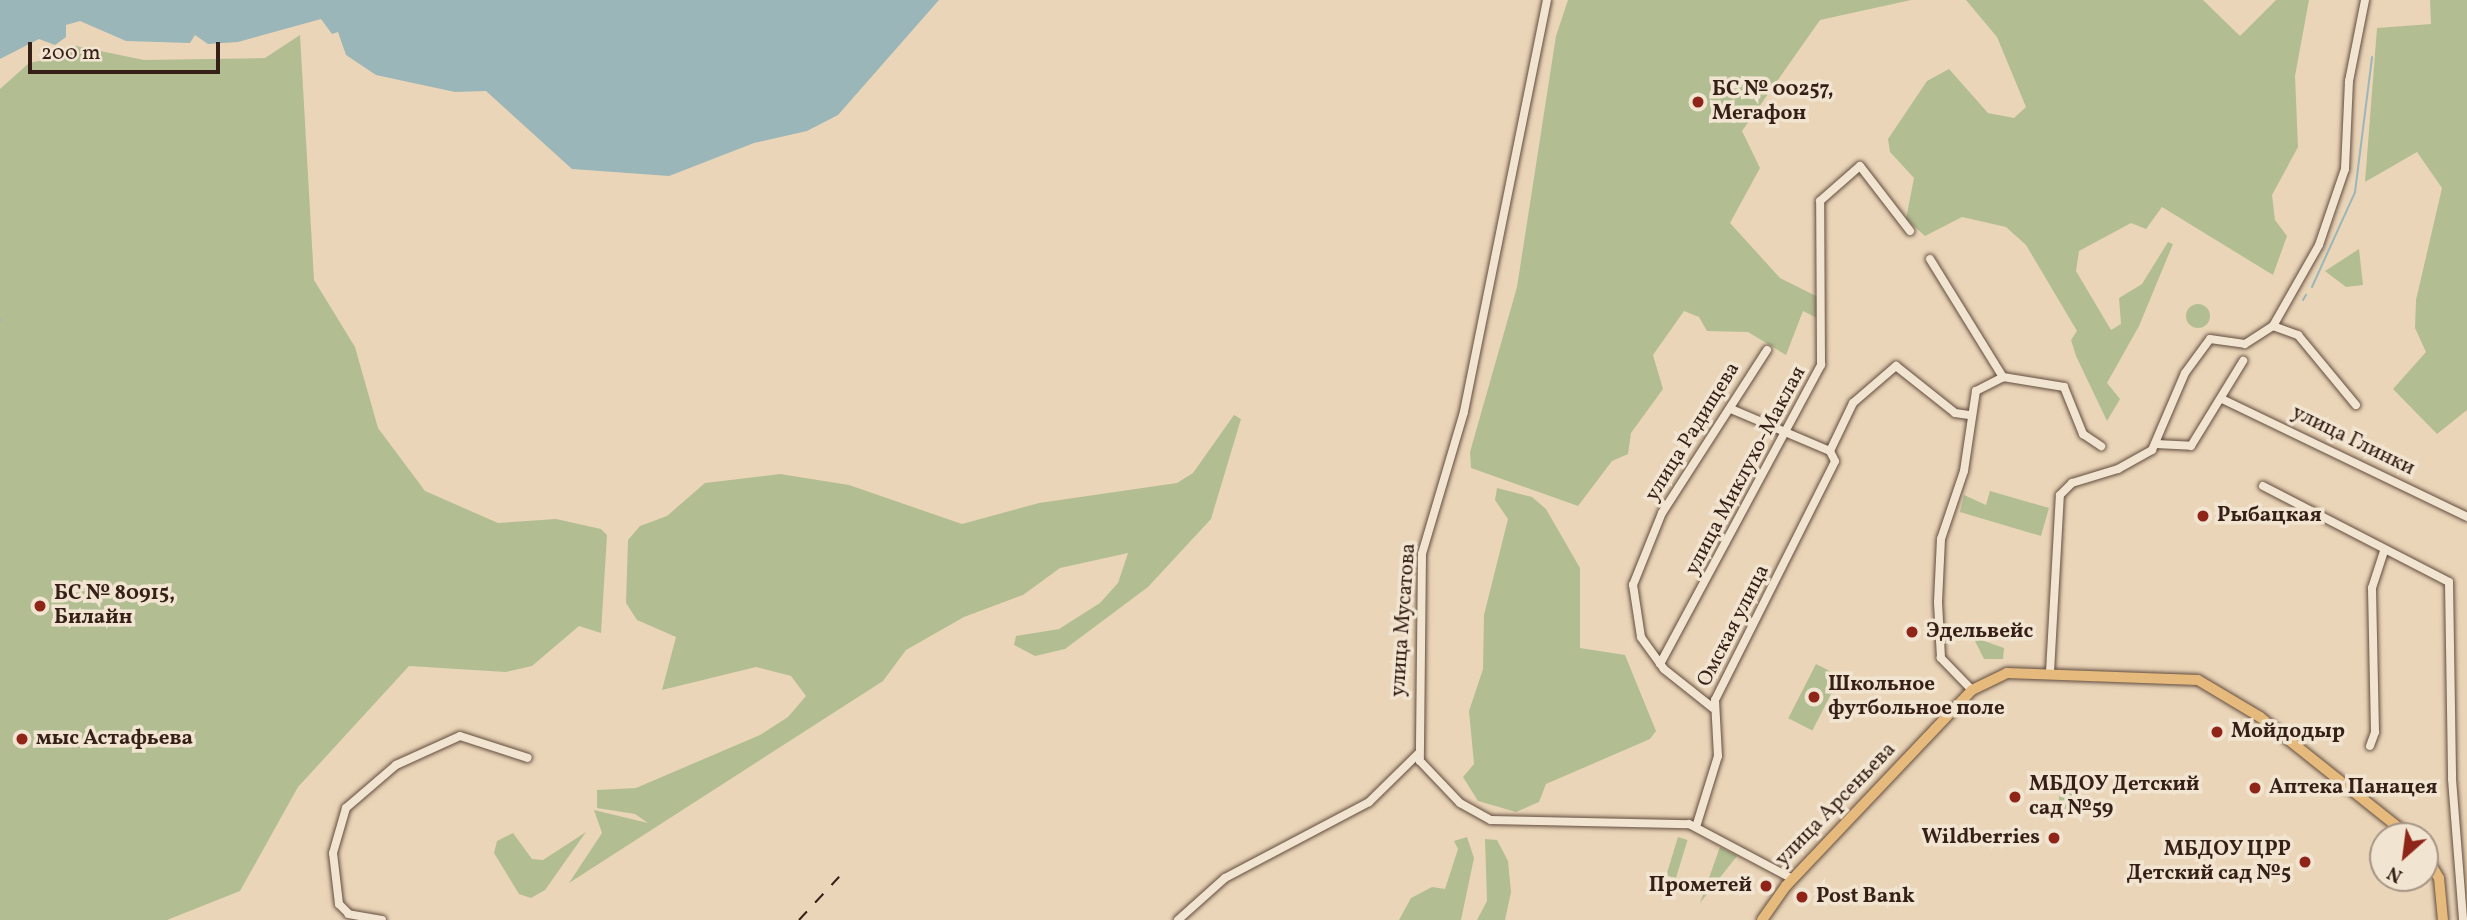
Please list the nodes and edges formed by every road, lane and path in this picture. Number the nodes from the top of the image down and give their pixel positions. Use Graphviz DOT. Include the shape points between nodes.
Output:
graph roads {
  1 [pos="1547,0"];
  2 [pos="2365,0"];
  3 [pos="1910,231"];
  4 [pos="1930,259"];
  5 [pos="2273,327"];
  6 [pos="1767,350"];
  7 [pos="2243,361"];
  8 [pos="2003,377"];
  9 [pos="2222,398"];
  10 [pos="2356,405"];
  11 [pos="1731,409"];
  12 [pos="1969,415"];
  13 [pos="1787,430"];
  14 [pos="2156,444"];
  15 [pos="2101,446"];
  16 [pos="1830,451"];
  17 [pos="2263,486"];
  18 [pos="2467,517"];
  19 [pos="2384,551"];
  20 [pos="1660,664"];
  21 [pos="2050,672"];
  22 [pos="1972,690"];
  23 [pos="1713,708"];
  24 [pos="2370,746"];
  25 [pos="1418,754"];
  26 [pos="527,758"];
  27 [pos="2392,822"];
  28 [pos="1696,827"];
  29 [pos="2439,878"];
  30 [pos="1793,879"];
  31 [pos="382,920"];
  32 [pos="1178,920"];
  33 [pos="1762,920"];
  34 [pos="2443,920"];
  35 [pos="2463,920"];
  1 -- 25 [label="street, улица Мусатова" via="1464,412 1422,554"];
  2 -- 5 [label="street" via="2349,81 2345,169 2319,245"];
  3 -- 13 [label="street, улица Миклухо-Маклая" via="1860,166 1820,201 1821,365"];
  4 -- 8 [label="street"];
  5 -- 10 [label="street" via="2298,335"];
  5 -- 14 [label="street" via="2245,344 2210,339 2185,373"];
  6 -- 11 [label="street, улица Радищева"];
  7 -- 9 [label="street"];
  8 -- 12 [label="street" via="1979,386"];
  8 -- 15 [label="street" via="2064,387 2083,434"];
  9 -- 14 [label="street" via="2191,446"];
  9 -- 18 [label="street, улица Глинки"];
  11 -- 13 [label="street"];
  11 -- 20 [label="street, улица Радищева" via="1662,513 1633,585 1636,625"];
  12 -- 16 [label="street" via="1955,413 1896,366 1853,404"];
  12 -- 22 [label="street" via="1964,471 1941,539 1938,613 1941,658"];
  13 -- 16 [label="street"];
  13 -- 20 [label="street, улица Миклухо-Маклая"];
  14 -- 21 [label="street" via="2060,495"];
  16 -- 23 [label="street, Омская улица" via="1835,461 1827,486"];
  17 -- 19 [label="street"];
  19 -- 24 [label="street" via="2372,588 2375,732"];
  19 -- 35 [label="street" via="2449,582 2452,779"];
  20 -- 23 [label="street, улица Радищева"];
  21 -- 22 [label="main road, улица Арсеньева" via="1999,674"];
  21 -- 27 [label="main road, улица Арсеньева" via="2186,678 2212,686 2315,758"];
  22 -- 30 [label="main road, улица Арсеньева"];
  23 -- 28 [label="street, Омская улица" via="1718,756"];
  25 -- 28 [label="street" via="1429,778 1492,820 1633,820"];
  25 -- 32 [label="street" via="1369,802 1225,878"];
  26 -- 31 [label="street" via="460,736 396,765 351,802 336,833 339,904 349,914"];
  28 -- 30 [label="street"];
  29 -- 34 [label="main road"];
  30 -- 33 [label="main road, улица Арсеньева"];
}
